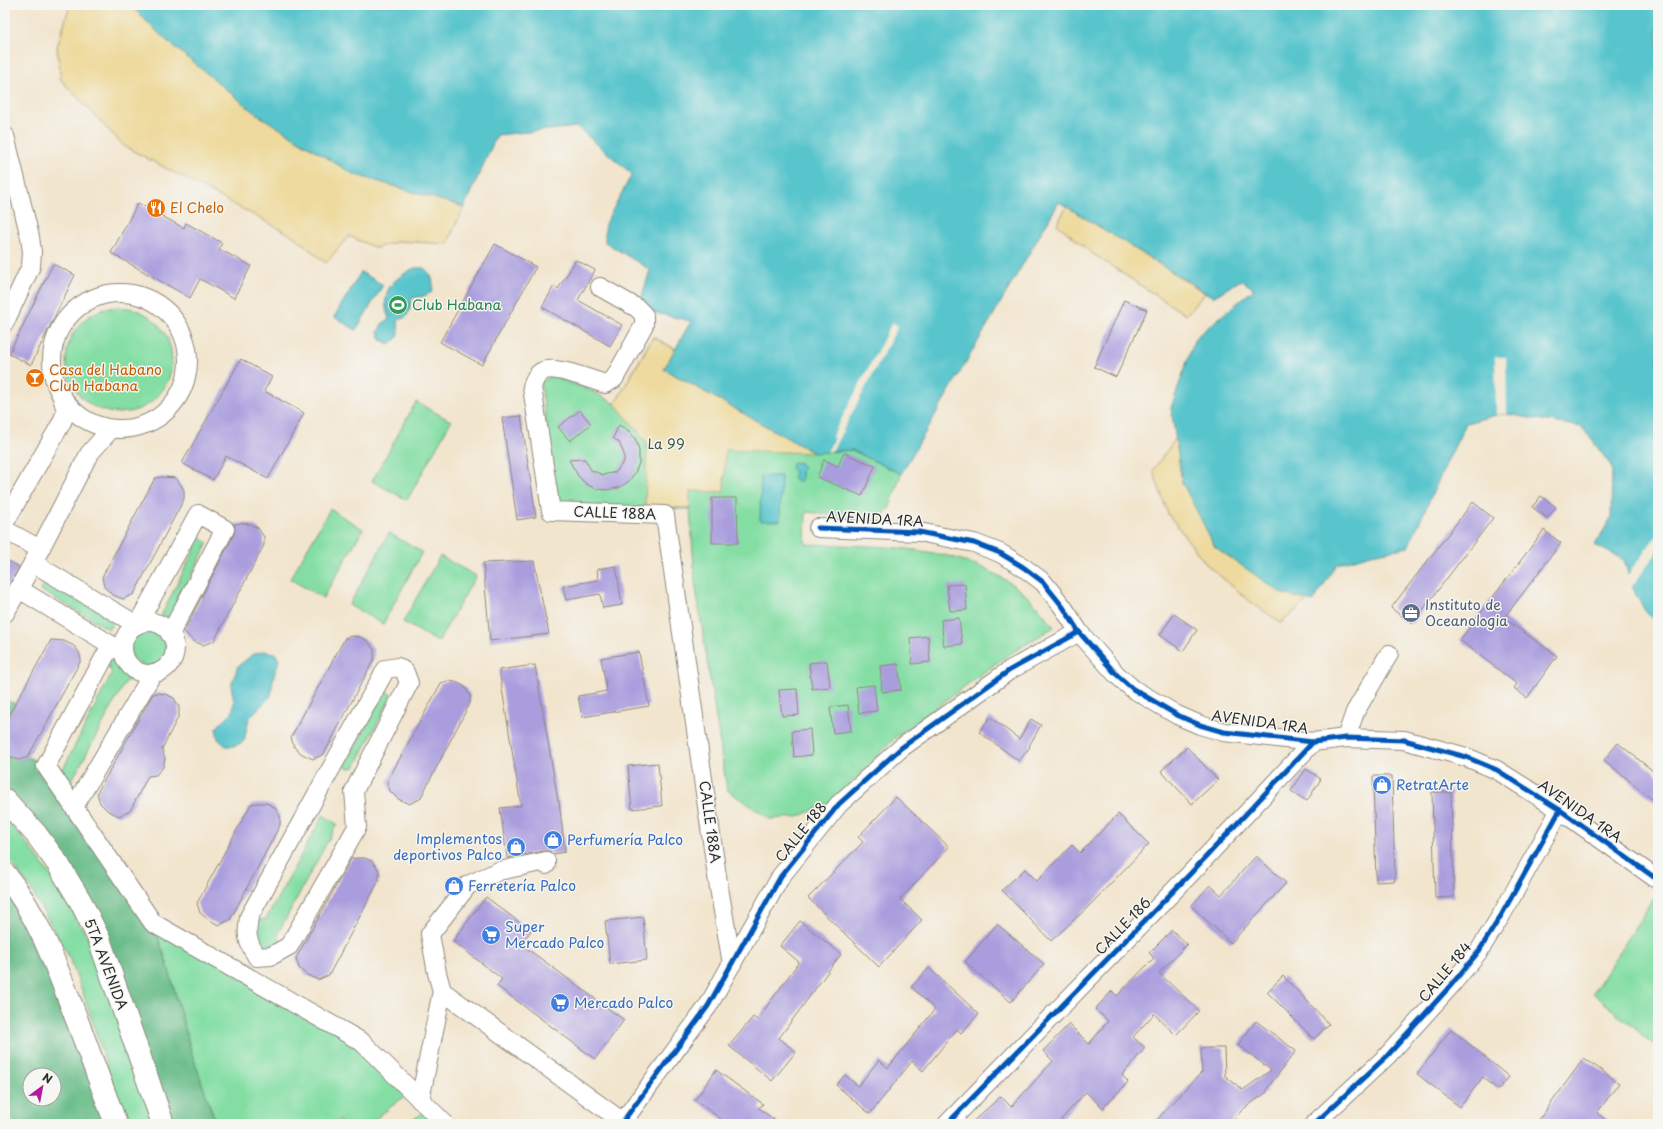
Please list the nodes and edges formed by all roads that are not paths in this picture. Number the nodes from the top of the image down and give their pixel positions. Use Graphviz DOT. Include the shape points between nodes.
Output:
graph roads {
  1 [pos="5,136"];
  2 [pos="600,287"];
  3 [pos="5,322"];
  4 [pos="62,397"];
  5 [pos="111,428"];
  6 [pos="5,522"];
  7 [pos="818,528"];
  8 [pos="5,530"];
  9 [pos="37,556"];
  10 [pos="19,589"];
  11 [pos="5,613"];
  12 [pos="137,625"];
  13 [pos="1079,632"];
  14 [pos="170,634"];
  15 [pos="118,649"];
  16 [pos="1389,654"];
  17 [pos="153,673"];
  18 [pos="1346,738"];
  19 [pos="1313,742"];
  20 [pos="327,776"];
  21 [pos="354,791"];
  22 [pos="5,800"];
  23 [pos="74,807"];
  24 [pos="1560,810"];
  25 [pos="546,865"];
  26 [pos="5,874"];
  27 [pos="1658,880"];
  28 [pos="257,956"];
  29 [pos="732,964"];
  30 [pos="246,976"];
  31 [pos="442,991"];
  32 [pos="420,1100"];
  33 [pos="622,1123"];
  34 [pos="116,1124"];
  35 [pos="163,1124"];
  36 [pos="445,1124"];
  37 [pos="947,1124"];
  38 [pos="1314,1124"];
  1 -- 3 [label="street" via="32,252 31,266"];
  2 -- 29 [label="street, CALLE 188A" via="637,308 644,315 644,325 610,382 605,384 555,370 544,370 537,376 532,387 551,511 665,514"];
  4 -- 5 [label="street" via="71,409 83,418 96,425"];
  4 -- 5 [label="street" via="54,379 52,359 55,339 68,317 78,307 95,297 114,293 134,294 153,302 169,314 181,330 187,349 188,369 182,390 170,408 153,421 132,428"];
  4 -- 6 [label="street" via="66,411 62,422"];
  5 -- 9 [label="street" via="89,454"];
  7 -- 13 [label="street, AVENIDA 1RA" via="919,532 974,543 1000,553 1043,582"];
  8 -- 9 [label="street"];
  9 -- 10 [label="street"];
  9 -- 12 [label="street"];
  10 -- 11 [label="street"];
  10 -- 15 [label="street"];
  12 -- 14 [label="street" via="157,623"];
  12 -- 14 [label="street" via="198,514 225,529"];
  12 -- 15 [label="street" via="130,630 123,645"];
  13 -- 19 [label="street, AVENIDA 1RA" via="1101,658 1134,689 1155,703 1200,725 1224,732"];
  13 -- 29 [label="street, CALLE 188" via="1010,670 901,748 839,804 782,876"];
  14 -- 17 [label="street" via="174,646 171,661 160,671"];
  15 -- 17 [label="street" via="138,671"];
  15 -- 23 [label="street" via="46,766"];
  16 -- 18 [label="street" via="1354,712"];
  17 -- 23 [label="street"];
  18 -- 19 [label="street, AVENIDA 1RA"];
  18 -- 24 [label="street, AVENIDA 1RA" via="1404,740 1466,757 1497,770"];
  19 -- 37 [label="street, CALLE 186" via="1190,874"];
  20 -- 21 [label="street"];
  20 -- 21 [label="street" via="386,669 398,667 405,672 409,683"];
  20 -- 28 [label="street" via="249,917 248,941"];
  21 -- 28 [label="street" via="356,827 289,946 272,956"];
  22 -- 35 [label="highway, 5TA AVENIDA" via="36,834 58,864 90,920 99,939"];
  23 -- 30 [label="street" via="153,923"];
  24 -- 27 [label="street, AVENIDA 1RA"];
  24 -- 38 [label="street, CALLE 184" via="1479,951 1387,1056"];
  25 -- 31 [label="street" via="546,862 499,871 468,884 430,934"];
  26 -- 34 [label="highway" via="36,920 54,960"];
  28 -- 30 [label="street"];
  29 -- 33 [label="street, CALLE 188" via="708,1006"];
  30 -- 32 [label="street" via="362,1042"];
  31 -- 32 [label="street"];
  31 -- 33 [label="street"];
  32 -- 36 [label="street"];
}
